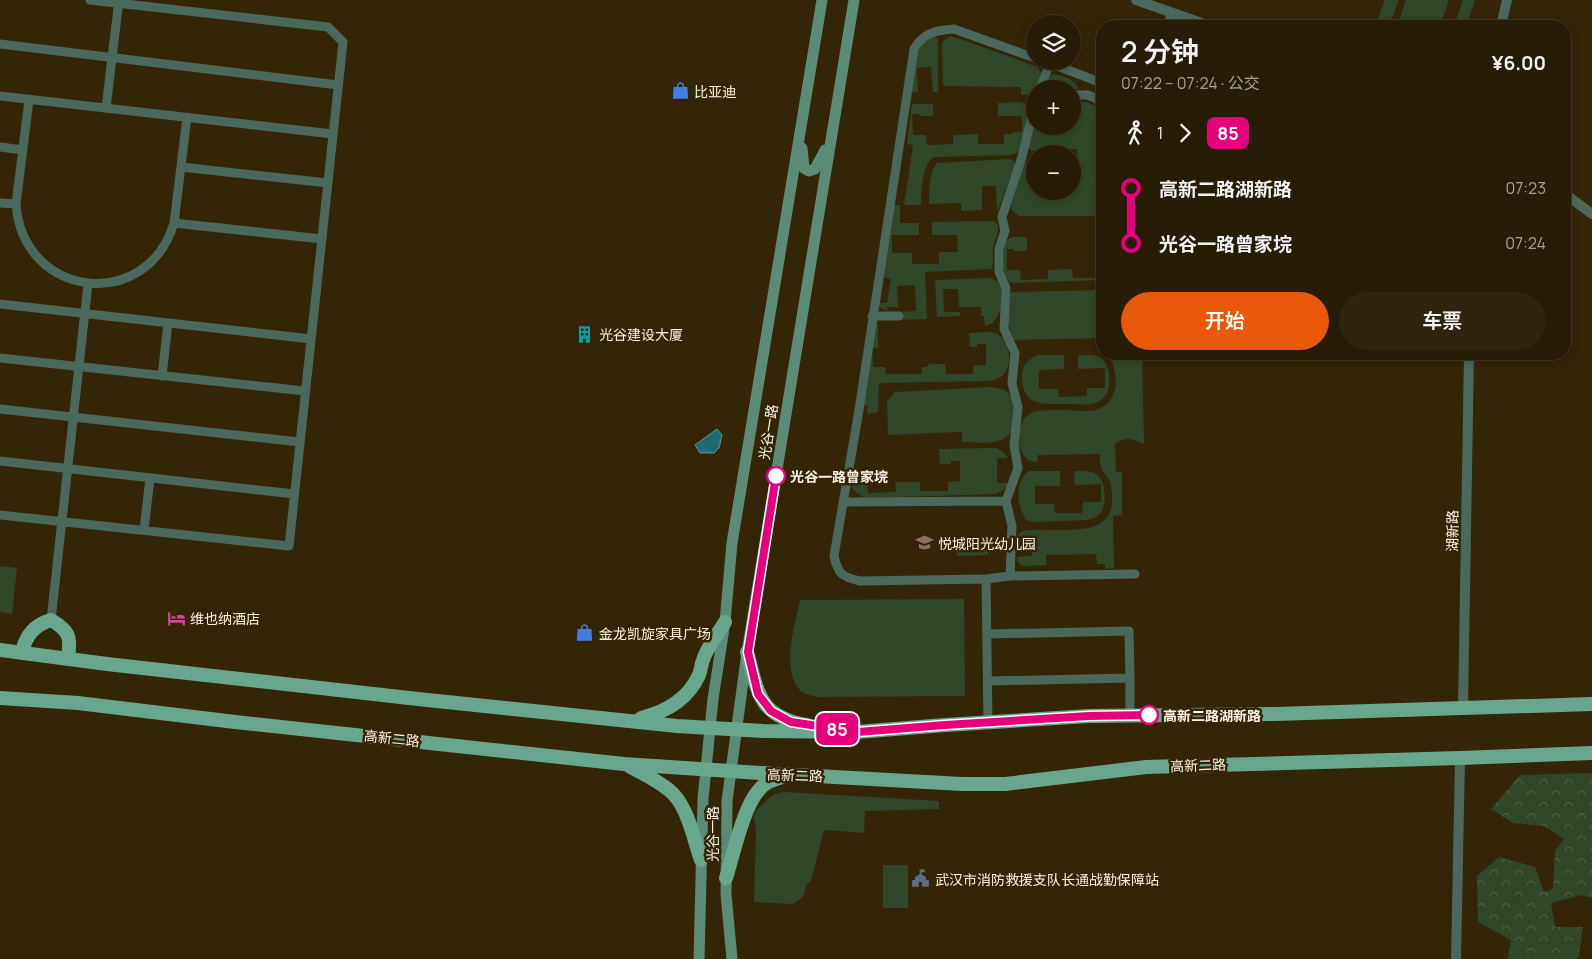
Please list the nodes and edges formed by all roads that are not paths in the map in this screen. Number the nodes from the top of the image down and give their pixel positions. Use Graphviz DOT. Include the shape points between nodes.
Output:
graph roads {
  1 [pos="90,0"];
  2 [pos="822,0"];
  3 [pos="854,0"];
  4 [pos="1136,0"];
  5 [pos="1507,0"];
  6 [pos="119,2"];
  7 [pos="1172,13"];
  8 [pos="1170,20"];
  9 [pos="1192,20"];
  10 [pos="1502,20"];
  11 [pos="0,44"];
  12 [pos="1026,55"];
  13 [pos="112,58"];
  14 [pos="1068,70"];
  15 [pos="1096,81"];
  16 [pos="338,85"];
  17 [pos="1081,95"];
  18 [pos="0,96"];
  19 [pos="1096,98"];
  20 [pos="29,100"];
  21 [pos="106,108"];
  22 [pos="187,117"];
  23 [pos="802,124"];
  24 [pos="833,128"];
  25 [pos="333,134"];
  26 [pos="1027,135"];
  27 [pos="0,148"];
  28 [pos="23,150"];
  29 [pos="181,167"];
  30 [pos="328,183"];
  31 [pos="1571,198"];
  32 [pos="0,203"];
  33 [pos="16,204"];
  34 [pos="1592,214"];
  35 [pos="174,223"];
  36 [pos="322,239"];
  37 [pos="88,284"];
  38 [pos="0,304"];
  39 [pos="85,314"];
  40 [pos="872,316"];
  41 [pos="899,316"];
  42 [pos="168,323"];
  43 [pos="311,339"];
  44 [pos="0,358"];
  45 [pos="1469,360"];
  46 [pos="79,367"];
  47 [pos="162,376"];
  48 [pos="305,392"];
  49 [pos="0,409"];
  50 [pos="73,417"];
  51 [pos="300,442"];
  52 [pos="0,461"];
  53 [pos="68,469"];
  54 [pos="150,478"];
  55 [pos="294,494"];
  56 [pos="1006,501"];
  57 [pos="844,502"];
  58 [pos="0,515"];
  59 [pos="62,521"];
  60 [pos="144,530"];
  61 [pos="1135,574"];
  62 [pos="1010,576"];
  63 [pos="986,579"];
  64 [pos="51,620"];
  65 [pos="725,622"];
  66 [pos="987,634"];
  67 [pos="0,650"];
  68 [pos="748,652"];
  69 [pos="22,653"];
  70 [pos="68,659"];
  71 [pos="1130,678"];
  72 [pos="988,680"];
  73 [pos="0,698"];
  74 [pos="1592,704"];
  75 [pos="1463,709"];
  76 [pos="1130,715"];
  77 [pos="628,720"];
  78 [pos="988,722"];
  79 [pos="710,728"];
  80 [pos="737,729"];
  81 [pos="858,732"];
  82 [pos="1592,753"];
  83 [pos="1460,758"];
  84 [pos="624,764"];
  85 [pos="706,769"];
  86 [pos="731,771"];
  87 [pos="790,774"];
  88 [pos="701,860"];
  89 [pos="726,878"];
  90 [pos="699,959"];
  91 [pos="732,959"];
  92 [pos="1456,959"];
  1 -- 6 [label="street"];
  2 -- 23 [label="main road, 光谷一路"];
  3 -- 24 [label="main road, 光谷一路"];
  4 -- 7 [label="street"];
  5 -- 10 [label="street"];
  6 -- 13 [label="street"];
  6 -- 16 [label="street" via="328,27 343,42"];
  7 -- 8 [label="street"];
  7 -- 9 [label="street"];
  11 -- 13 [label="street"];
  12 -- 40 [label="street" via="954,29 940,30 919,40 914,49"];
  13 -- 16 [label="street"];
  13 -- 21 [label="street"];
  14 -- 15 [label="street"];
  16 -- 25 [label="street"];
  17 -- 19 [label="street"];
  18 -- 20 [label="street"];
  20 -- 21 [label="street"];
  20 -- 28 [label="street"];
  21 -- 22 [label="street"];
  22 -- 25 [label="street"];
  22 -- 29 [label="street"];
  23 -- 24 [label="main road" via="804,168 809,171 816,169 823,157"];
  23 -- 65 [label="main road, 光谷一路" via="732,543"];
  24 -- 68 [label="main road, 光谷一路"];
  25 -- 30 [label="street"];
  26 -- 56 [label="street" via="1002,217 1005,231 999,249 999,272 1006,288 1004,329 1015,354 1012,383 1018,407 1014,445 1018,468"];
  27 -- 28 [label="street"];
  28 -- 33 [label="street"];
  29 -- 30 [label="street"];
  29 -- 35 [label="street"];
  30 -- 36 [label="street"];
  31 -- 34 [label="street"];
  32 -- 33 [label="street"];
  33 -- 37 [label="street" via="20,228 36,256 64,277"];
  35 -- 36 [label="street"];
  35 -- 37 [label="street" via="163,247 140,270 126,278"];
  36 -- 43 [label="street"];
  37 -- 39 [label="street"];
  38 -- 39 [label="street"];
  39 -- 42 [label="street"];
  39 -- 46 [label="street"];
  40 -- 41 [label="street"];
  40 -- 57 [label="street"];
  42 -- 43 [label="street"];
  42 -- 47 [label="street"];
  43 -- 48 [label="street"];
  44 -- 46 [label="street"];
  45 -- 75 [label="street, 湖新路"];
  46 -- 47 [label="street"];
  46 -- 50 [label="street"];
  47 -- 48 [label="street"];
  48 -- 51 [label="street"];
  49 -- 50 [label="street"];
  50 -- 51 [label="street"];
  50 -- 53 [label="street"];
  51 -- 55 [label="street"];
  52 -- 53 [label="street"];
  53 -- 54 [label="street"];
  53 -- 59 [label="street"];
  54 -- 55 [label="street"];
  54 -- 60 [label="street"];
  55 -- 60 [label="street" via="289,546"];
  56 -- 57 [label="street"];
  56 -- 62 [label="street" via="1012,526"];
  57 -- 63 [label="street" via="834,556 837,569 846,578 860,581"];
  58 -- 59 [label="street"];
  59 -- 60 [label="street"];
  59 -- 64 [label="street"];
  61 -- 62 [label="street"];
  62 -- 63 [label="street"];
  63 -- 66 [label="street"];
  64 -- 69 [label="main road" via="40,623 31,631"];
  64 -- 70 [label="main road" via="63,627 69,636"];
  65 -- 77 [label="main road" via="703,658 699,674 688,693 672,707 657,714"];
  65 -- 79 [label="main road, 光谷一路"];
  66 -- 71 [label="street" via="1129,631"];
  66 -- 72 [label="street"];
  67 -- 69 [label="main road"];
  68 -- 80 [label="main road, 光谷一路"];
  68 -- 81 [label="main road" via="758,694 771,711 791,722"];
  69 -- 70 [label="main road"];
  70 -- 77 [label="main road"];
  71 -- 72 [label="street"];
  71 -- 76 [label="street"];
  72 -- 78 [label="street"];
  73 -- 84 [label="main road, 高新二路" via="78,703"];
  74 -- 75 [label="main road"];
  75 -- 76 [label="main road"];
  76 -- 78 [label="main road"];
  77 -- 79 [label="main road"];
  78 -- 81 [label="main road"];
  79 -- 80 [label="main road"];
  79 -- 85 [label="main road, 光谷一路"];
  80 -- 81 [label="main road"];
  80 -- 86 [label="main road, 光谷一路"];
  82 -- 83 [label="main road, 高新二路"];
  83 -- 87 [label="main road, 高新二路" via="1146,767 1005,784"];
  83 -- 92 [label="street"];
  84 -- 85 [label="main road, 高新二路"];
  84 -- 88 [label="main road" via="670,790 683,810"];
  85 -- 86 [label="main road, 高新二路"];
  85 -- 88 [label="main road, 光谷一路"];
  86 -- 87 [label="main road, 高新二路"];
  86 -- 89 [label="main road, 光谷一路" via="727,800"];
  87 -- 89 [label="main road" via="768,782 753,798"];
  88 -- 90 [label="main road, 光谷一路"];
  89 -- 91 [label="main road, 光谷一路"];
}
